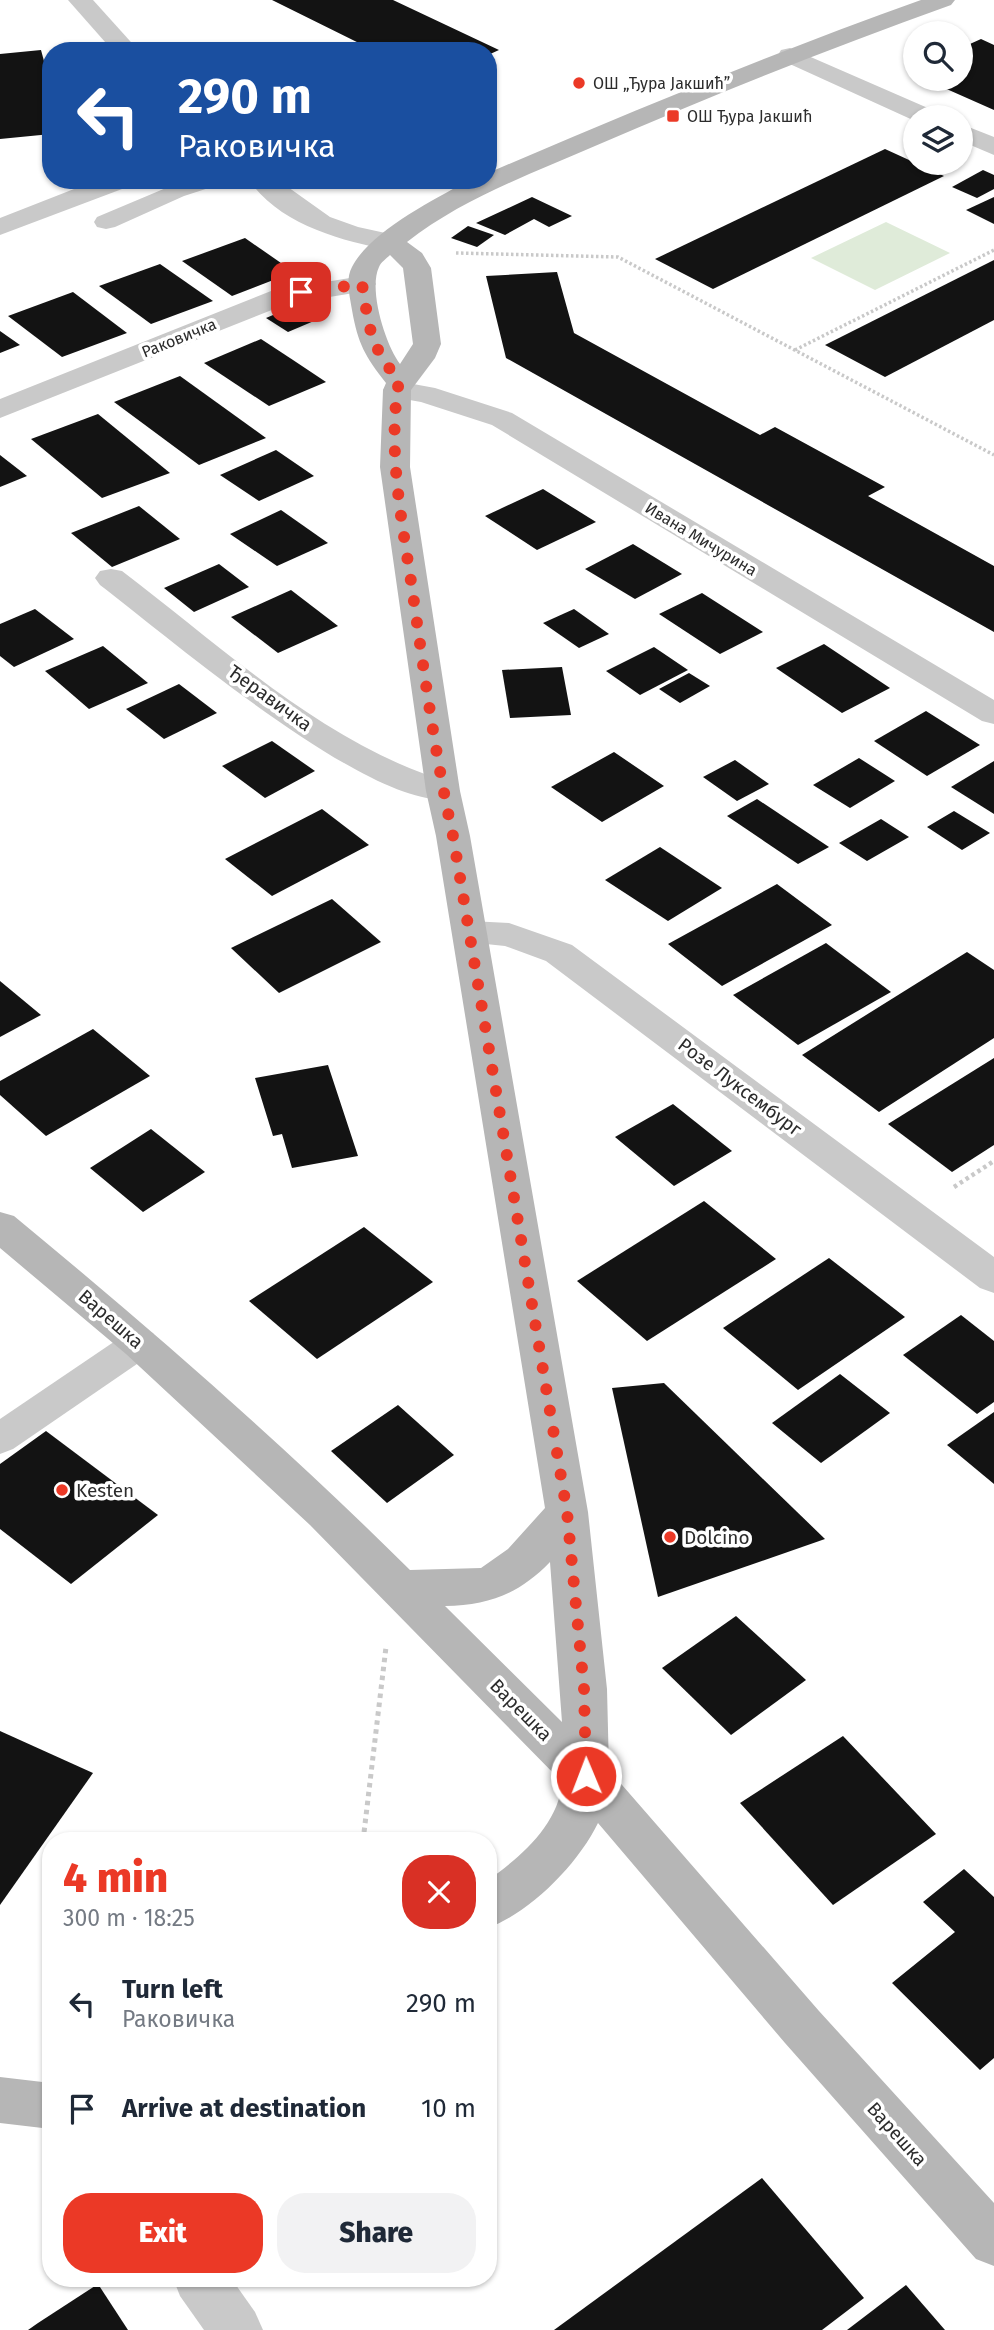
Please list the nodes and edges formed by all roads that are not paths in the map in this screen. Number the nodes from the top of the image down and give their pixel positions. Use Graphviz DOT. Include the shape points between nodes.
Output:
graph roads {
  1 [pos="80,0"];
  2 [pos="943,0"];
  3 [pos="119,42"];
  4 [pos="790,55"];
  5 [pos="903,106"];
  6 [pos="973,137"];
  7 [pos="994,147"];
  8 [pos="497,180"];
  9 [pos="98,189"];
  10 [pos="182,189"];
  11 [pos="274,189"];
  12 [pos="476,189"];
  13 [pos="106,222"];
  14 [pos="0,227"];
  15 [pos="390,242"];
  16 [pos="362,284"];
  17 [pos="398,386"];
  18 [pos="0,409"];
  19 [pos="111,578"];
  20 [pos="994,713"];
  21 [pos="443,791"];
  22 [pos="470,933"];
  23 [pos="0,1226"];
  24 [pos="994,1278"];
  25 [pos="140,1343"];
  26 [pos="2,1435"];
  27 [pos="567,1512"];
  28 [pos="397,1586"];
  29 [pos="586,1776"];
  30 [pos="497,1901"];
  31 [pos="0,2100"];
  32 [pos="42,2105"];
  33 [pos="994,2241"];
  34 [pos="205,2287"];
  35 [pos="236,2330"];
  1 -- 3 [label="street"];
  2 -- 4 [label="street"];
  4 -- 5 [label="street"];
  4 -- 8 [label="street"];
  6 -- 7 [label="street"];
  9 -- 14 [label="street"];
  10 -- 13 [label="lane"];
  11 -- 15 [label="street" via="317,223"];
  12 -- 15 [label="street" via="422,217"];
  15 -- 16 [label="street" via="367,263"];
  15 -- 17 [label="street" via="417,268 427,344 424,355"];
  16 -- 17 [label="street" via="371,339"];
  16 -- 18 [label="street, Раковичка" via="281,297"];
  17 -- 20 [label="street, Ивана Мичурина" via="502,419"];
  17 -- 21 [label="street" via="395,467"];
  19 -- 21 [label="street, Ђеравичка" via="275,704 354,756 391,775"];
  21 -- 22 [label="street"];
  22 -- 24 [label="street, Розе Луксембург" via="509,935 559,953"];
  22 -- 27 [label="street"];
  23 -- 25 [label="street, Варешка"];
  25 -- 26 [label="lane"];
  25 -- 28 [label="street, Варешка" via="325,1513"];
  27 -- 28 [label="street" via="538,1548 491,1584 440,1589"];
  27 -- 29 [label="street" via="584,1689"];
  28 -- 29 [label="street, Варешка"];
  29 -- 30 [label="street" via="579,1814 561,1843"];
  29 -- 33 [label="street, Варешка"];
  31 -- 32 [label="street"];
  34 -- 35 [label="street"];
}
